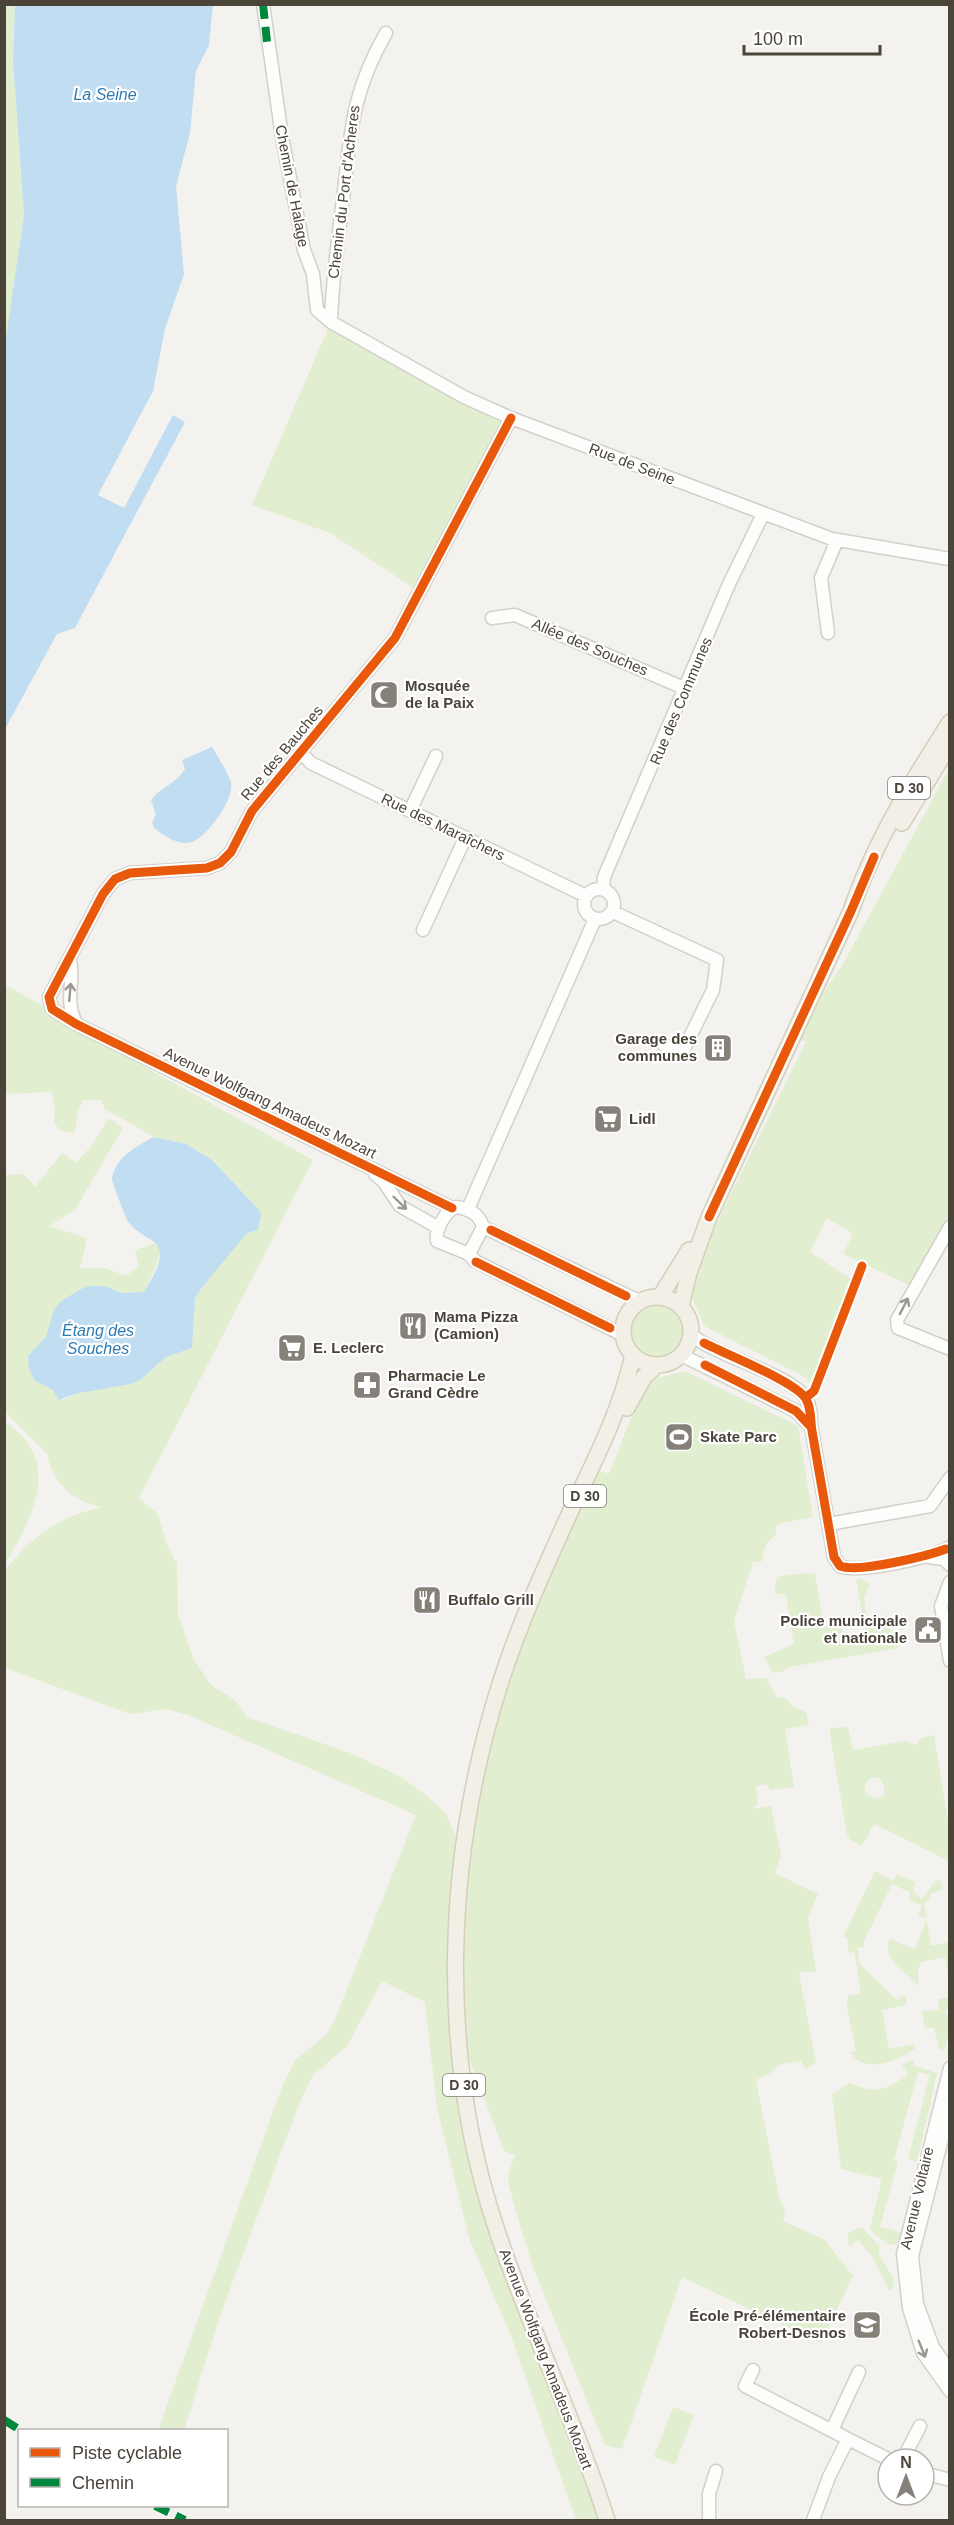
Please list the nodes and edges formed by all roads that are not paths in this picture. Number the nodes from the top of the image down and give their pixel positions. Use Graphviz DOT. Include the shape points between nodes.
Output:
graph roads {
  1 [pos="263,4"];
  2 [pos="386,33"];
  3 [pos="331,322"];
  4 [pos="511,417"];
  5 [pos="763,514"];
  6 [pos="837,540"];
  7 [pos="950,559"];
  8 [pos="492,618"];
  9 [pos="828,633"];
  10 [pos="686,689"];
  11 [pos="950,722"];
  12 [pos="950,744"];
  13 [pos="302,754"];
  14 [pos="436,756"];
  15 [pos="410,811"];
  16 [pos="465,838"];
  17 [pos="603,889"];
  18 [pos="586,896"];
  19 [pos="851,911"];
  20 [pos="613,912"];
  21 [pos="595,919"];
  22 [pos="423,930"];
  23 [pos="70,959"];
  24 [pos="76,1024"];
  25 [pos="664,1045"];
  26 [pos="369,1169"];
  27 [pos="452,1208"];
  28 [pos="468,1209"];
  29 [pos="709,1217"];
  30 [pos="483,1227"];
  31 [pos="950,1227"];
  32 [pos="439,1228"];
  33 [pos="469,1254"];
  34 [pos="660,1297"];
  35 [pos="639,1301"];
  36 [pos="681,1306"];
  37 [pos="691,1334"];
  38 [pos="623,1335"];
  39 [pos="950,1349"];
  40 [pos="633,1355"];
  41 [pos="681,1355"];
  42 [pos="657,1365"];
  43 [pos="811,1426"];
  44 [pos="950,1478"];
  45 [pos="829,1524"];
  46 [pos="950,1547"];
  47 [pos="950,1552"];
  48 [pos="924,1556"];
  49 [pos="950,1565"];
  50 [pos="950,1582"];
  51 [pos="519,1633"];
  52 [pos="950,1661"];
  53 [pos="950,2068"];
  54 [pos="950,2108"];
  55 [pos="753,2370"];
  56 [pos="859,2372"];
  57 [pos="950,2372"];
  58 [pos="950,2391"];
  59 [pos="920,2426"];
  60 [pos="832,2430"];
  61 [pos="848,2439"];
  62 [pos="909,2447"];
  63 [pos="876,2453"];
  64 [pos="716,2471"];
  65 [pos="607,2520"];
  66 [pos="709,2520"];
  67 [pos="813,2520"];
  1 -- 3 [label="street, Chemin de Halage" via="304,250 313,274 317,310"];
  2 -- 3 [label="street, Chemin du Port d'Acheres" via="369,62 355,101 332,284"];
  3 -- 4 [label="street, Rue de Seine" via="464,397"];
  4 -- 5 [label="street, Rue de Seine"];
  4 -- 13 [label="street, Rue des Bauches" via="395,638"];
  5 -- 6 [label="street, Rue de Seine"];
  5 -- 10 [label="street, Rue des Communes"];
  6 -- 7 [label="street, Rue de Seine"];
  6 -- 9 [label="street" via="822,578"];
  8 -- 10 [label="street, Allée des Souches" via="515,615"];
  10 -- 17 [label="street, Rue des Communes" via="604,877"];
  11 -- 19 [label="main road, D 30" via="874,856"];
  12 -- 19 [label="main road, D 30"];
  13 -- 15 [label="street, Rue des Maraîchers" via="311,763"];
  13 -- 23 [label="street, Rue des Bauches" via="252,811 231,852 220,862 194,870 130,873 116,879 103,894"];
  14 -- 15 [label="street"];
  15 -- 16 [label="street, Rue des Maraîchers"];
  16 -- 18 [label="street, Rue des Maraîchers"];
  16 -- 22 [label="street"];
  17 -- 18 [label="street"];
  17 -- 20 [label="street" via="614,900"];
  18 -- 21 [label="street" via="585,909"];
  19 -- 29 [label="main road, D 30"];
  20 -- 21 [label="street"];
  20 -- 25 [label="street" via="717,960 713,990 681,1053"];
  21 -- 28 [label="street"];
  24 -- 23 [label="street, Rue des Bauches, one-way" via="69,1008"];
  23 -- 24 [label="street, Rue des Bauches" via="49,997 52,1009"];
  24 -- 26 [label="street, Avenue Wolfgang Amadeus Mozart"];
  26 -- 27 [label="street, Avenue Wolfgang Amadeus Mozart"];
  26 -- 32 [label="street, Avenue Wolfgang Amadeus Mozart, one-way" via="384,1182 400,1206"];
  27 -- 28 [label="street"];
  27 -- 32 [label="street"];
  28 -- 30 [label="street"];
  29 -- 34 [label="main road, D 30"];
  29 -- 36 [label="main road, D 30"];
  30 -- 33 [label="street"];
  30 -- 35 [label="street"];
  39 -- 31 [label="street, one-way" via="898,1328 897,1320"];
  32 -- 33 [label="street" via="438,1244"];
  33 -- 38 [label="street" via="475,1261"];
  34 -- 35 [label="main road"];
  34 -- 36 [label="main road"];
  35 -- 38 [label="main road" via="626,1317"];
  36 -- 37 [label="main road"];
  37 -- 41 [label="main road"];
  37 -- 43 [label="street" via="801,1393 809,1406"];
  38 -- 40 [label="main road"];
  40 -- 42 [label="main road"];
  40 -- 51 [label="main road, Avenue Wolfgang Amadeus Mozart / D 30" via="625,1393 555,1544"];
  41 -- 42 [label="main road"];
  41 -- 43 [label="street" via="796,1411"];
  42 -- 51 [label="main road, Avenue Wolfgang Amadeus Mozart / D 30" via="644,1377 631,1400"];
  43 -- 45 [label="street"];
  44 -- 45 [label="street" via="930,1506"];
  45 -- 48 [label="street" via="834,1557 845,1568"];
  46 -- 48 [label="street"];
  47 -- 49 [label="street"];
  48 -- 49 [label="street" via="944,1559"];
  50 -- 52 [label="street" via="941,1606"];
  51 -- 65 [label="main road, Avenue Wolfgang Amadeus Mozart / D 30" via="484,1738 464,1840 455,1969 462,2067 470,2127 497,2231"];
  53 -- 58 [label="street, Avenue Voltaire, one-way" via="903,2254 909,2308 923,2354"];
  54 -- 57 [label="street, Avenue Voltaire" via="912,2256 920,2312 933,2347"];
  55 -- 60 [label="street" via="745,2386"];
  56 -- 60 [label="street"];
  59 -- 62 [label="street"];
  60 -- 61 [label="street"];
  61 -- 63 [label="street"];
  61 -- 67 [label="street"];
  64 -- 66 [label="street" via="709,2494"];
}
